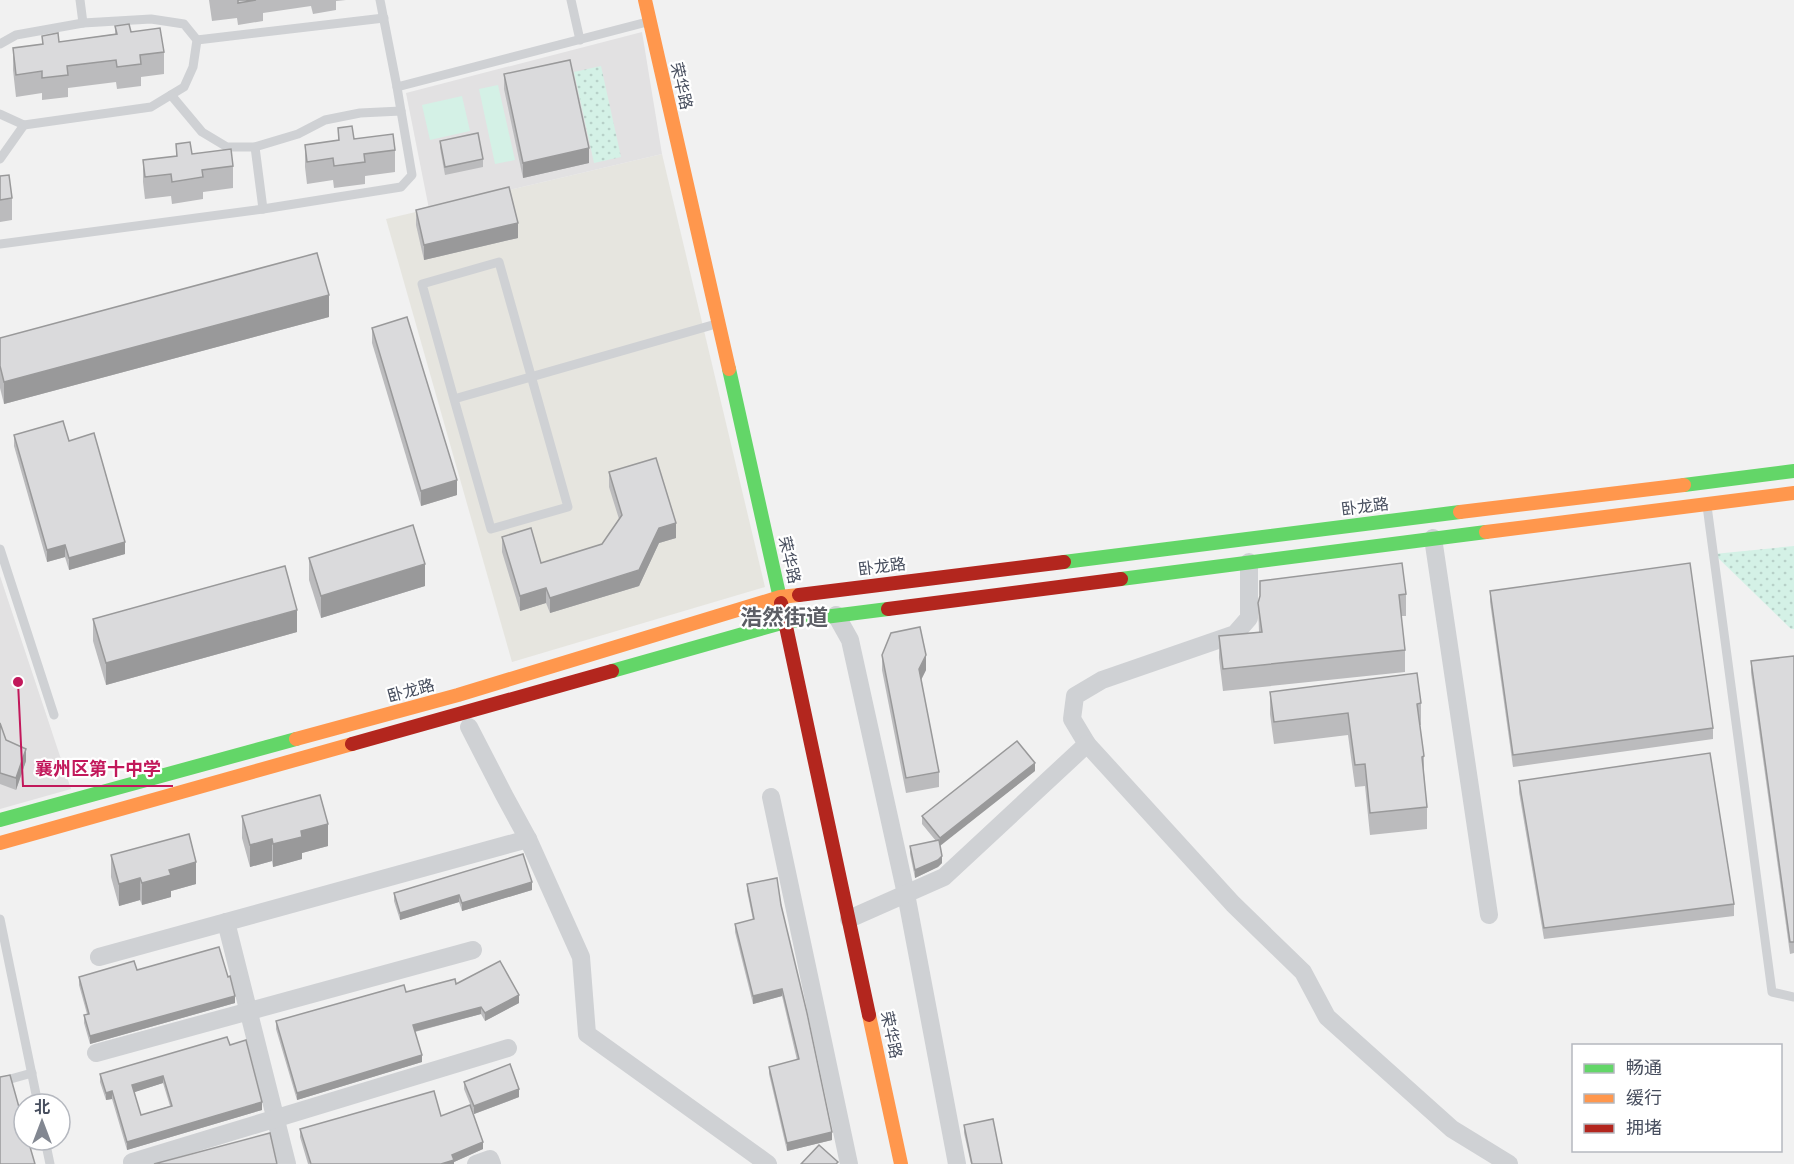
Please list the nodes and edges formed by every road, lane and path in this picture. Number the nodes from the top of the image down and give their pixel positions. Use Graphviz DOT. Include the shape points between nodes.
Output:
graph roads {
  1 [pos="80,0"];
  2 [pos="381,0"];
  3 [pos="571,0"];
  4 [pos="645,0"];
  5 [pos="384,18"];
  6 [pos="650,22"];
  7 [pos="83,23"];
  8 [pos="198,40"];
  9 [pos="580,40"];
  10 [pos="0,44"];
  11 [pos="396,87"];
  12 [pos="171,95"];
  13 [pos="401,111"];
  14 [pos="0,114"];
  15 [pos="24,125"];
  16 [pos="255,147"];
  17 [pos="0,159"];
  18 [pos="262,209"];
  19 [pos="0,244"];
  20 [pos="718,323"];
  21 [pos="530,377"];
  22 [pos="454,399"];
  23 [pos="1794,471"];
  24 [pos="1794,493"];
  25 [pos="1707,504"];
  26 [pos="1433,538"];
  27 [pos="0,549"];
  28 [pos="1249,562"];
  29 [pos="780,597"];
  30 [pos="836,615"];
  31 [pos="785,622"];
  32 [pos="54,715"];
  33 [pos="469,727"];
  34 [pos="1087,744"];
  35 [pos="771,797"];
  36 [pos="0,820"];
  37 [pos="528,839"];
  38 [pos="0,843"];
  39 [pos="906,894"];
  40 [pos="1489,915"];
  41 [pos="0,919"];
  42 [pos="849,919"];
  43 [pos="226,922"];
  44 [pos="473,950"];
  45 [pos="99,957"];
  46 [pos="1794,997"];
  47 [pos="248,1012"];
  48 [pos="508,1048"];
  49 [pos="96,1053"];
  50 [pos="32,1073"];
  51 [pos="0,1082"];
  52 [pos="36,1092"];
  53 [pos="276,1119"];
  54 [pos="132,1162"];
  55 [pos="287,1164"];
  56 [pos="476,1164"];
  57 [pos="492,1164"];
  58 [pos="768,1164"];
  59 [pos="849,1164"];
  60 [pos="901,1164"];
  61 [pos="957,1164"];
  62 [pos="1509,1164"];
  1 -- 7 [label="lane"];
  2 -- 5 [label="lane"];
  3 -- 9 [label="lane"];
  4 -- 6 [label="main road, 荣华路"];
  5 -- 8 [label="lane"];
  5 -- 11 [label="lane"];
  6 -- 9 [label="lane"];
  6 -- 20 [label="main road, 荣华路"];
  7 -- 8 [label="lane" via="151,19 184,24"];
  7 -- 10 [label="lane" via="16,35"];
  8 -- 12 [label="lane" via="194,67 184,87"];
  9 -- 11 [label="lane"];
  11 -- 13 [label="lane"];
  12 -- 15 [label="lane" via="152,107"];
  12 -- 16 [label="lane" via="202,132 227,147"];
  13 -- 16 [label="lane" via="325,120 298,134"];
  13 -- 18 [label="lane" via="412,175 401,187"];
  14 -- 15 [label="lane"];
  15 -- 17 [label="lane"];
  16 -- 18 [label="lane"];
  18 -- 19 [label="lane"];
  20 -- 21 [label="lane"];
  20 -- 29 [label="main road, 荣华路"];
  21 -- 22 [label="lane"];
  21 -- 22 [label="lane" via="499,262 422,284"];
  21 -- 22 [label="lane" via="568,507 490,529"];
  23 -- 29 [label="main road, 卧龙路"];
  24 -- 25 [label="main road, 卧龙路"];
  25 -- 26 [label="main road, 卧龙路"];
  25 -- 46 [label="lane" via="1772,992"];
  26 -- 28 [label="main road, 卧龙路"];
  26 -- 40 [label="street"];
  27 -- 32 [label="lane"];
  28 -- 30 [label="main road, 卧龙路"];
  28 -- 34 [label="street" via="1249,618 1235,634 1102,680 1075,696 1072,719"];
  29 -- 31 [label="main road, 荣华路"];
  29 -- 36 [label="main road, 卧龙路" via="458,695"];
  30 -- 31 [label="main road, 卧龙路"];
  30 -- 39 [label="street" via="850,640"];
  31 -- 38 [label="main road, 卧龙路"];
  31 -- 42 [label="main road, 荣华路"];
  33 -- 37 [label="street"];
  34 -- 39 [label="street" via="944,877"];
  34 -- 62 [label="street" via="1233,904 1303,972 1327,1017 1452,1129"];
  35 -- 59 [label="street"];
  37 -- 43 [label="street"];
  37 -- 58 [label="street" via="581,957 586,1034"];
  39 -- 42 [label="street"];
  39 -- 61 [label="street"];
  41 -- 50 [label="lane"];
  42 -- 60 [label="main road, 荣华路"];
  43 -- 45 [label="street"];
  43 -- 47 [label="street"];
  44 -- 47 [label="street"];
  47 -- 49 [label="street"];
  47 -- 53 [label="street"];
  48 -- 53 [label="street"];
  50 -- 51 [label="lane"];
  50 -- 52 [label="lane"];
  53 -- 54 [label="street"];
  53 -- 55 [label="street"];
  56 -- 57 [label="street" via="490,1159"];
}
